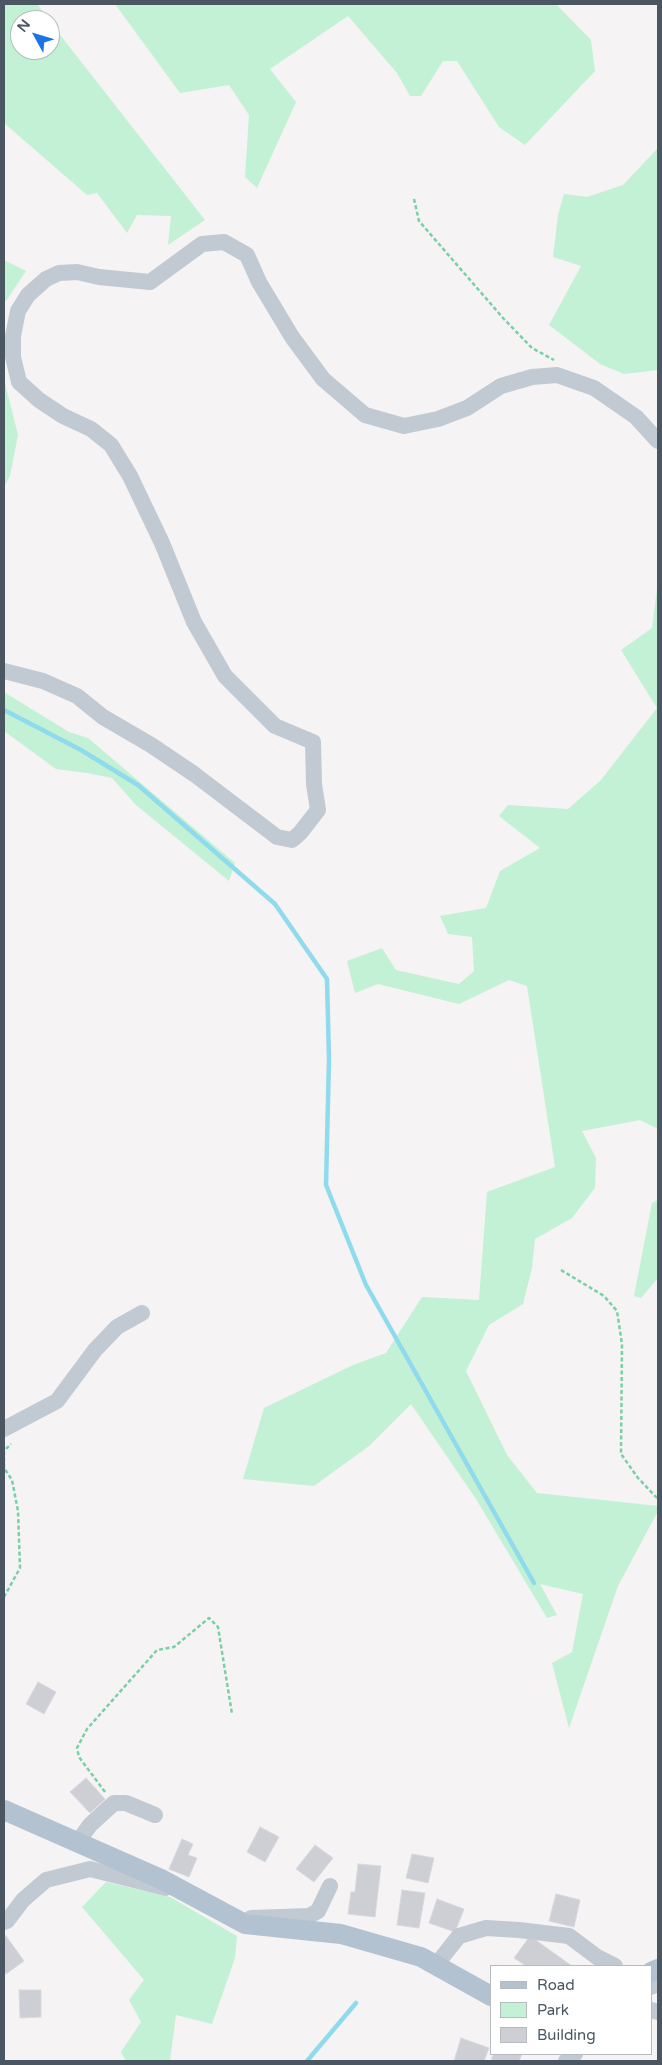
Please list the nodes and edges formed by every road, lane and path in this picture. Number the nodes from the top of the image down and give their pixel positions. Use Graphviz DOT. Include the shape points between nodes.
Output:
graph roads {
  1 [pos="414,199"];
  2 [pos="560,363"];
  3 [pos="658,441"];
  4 [pos="4,671"];
  5 [pos="561,1270"];
  6 [pos="142,1313"];
  7 [pos="10,1433"];
  8 [pos="658,1500"];
  9 [pos="4,1597"];
  10 [pos="232,1714"];
  11 [pos="114,1803"];
  12 [pos="4,1810"];
  13 [pos="155,1815"];
  14 [pos="77,1843"];
  15 [pos="330,1886"];
  16 [pos="190,1895"];
  17 [pos="234,1918"];
  18 [pos="4,1922"];
  19 [pos="436,1965"];
  20 [pos="613,1965"];
  21 [pos="490,1995"];
  1 -- 2 [label="path" via="419,221 503,318 532,348"];
  3 -- 4 [label="street" via="636,416 594,388 557,375 532,377 502,386 467,408 438,419 404,426 365,415 323,379 292,337 247,255 224,242 202,244 150,282 77,272 59,273 46,279 28,295 18,311 12,357 19,382 39,400 91,429 111,445 130,476 162,543 194,622 225,676 275,726 313,742 318,810 292,840 277,837 194,774 103,717 77,696 43,681"];
  5 -- 8 [label="path" via="604,1296 617,1311 622,1344 621,1454"];
  6 -- 7 [label="street" via="117,1327 95,1350 57,1401"];
  7 -- 9 [label="path" via="4,1451 4,1468 12,1480 18,1511 20,1568"];
  10 -- 11 [label="path" via="218,1626 209,1618 174,1647 157,1650 87,1729 77,1748 79,1757"];
  11 -- 13 [label="street" via="126,1803"];
  11 -- 14 [label="street" via="90,1825"];
  12 -- 14 [label="main road"];
  14 -- 16 [label="main road"];
  15 -- 17 [label="street" via="318,1911 309,1916"];
  16 -- 17 [label="main road"];
  16 -- 18 [label="street" via="90,1869 46,1880"];
  17 -- 19 [label="main road" via="245,1924 341,1934 421,1957"];
  19 -- 20 [label="street" via="459,1936 486,1928 569,1936 596,1957"];
  19 -- 21 [label="main road"];
}
